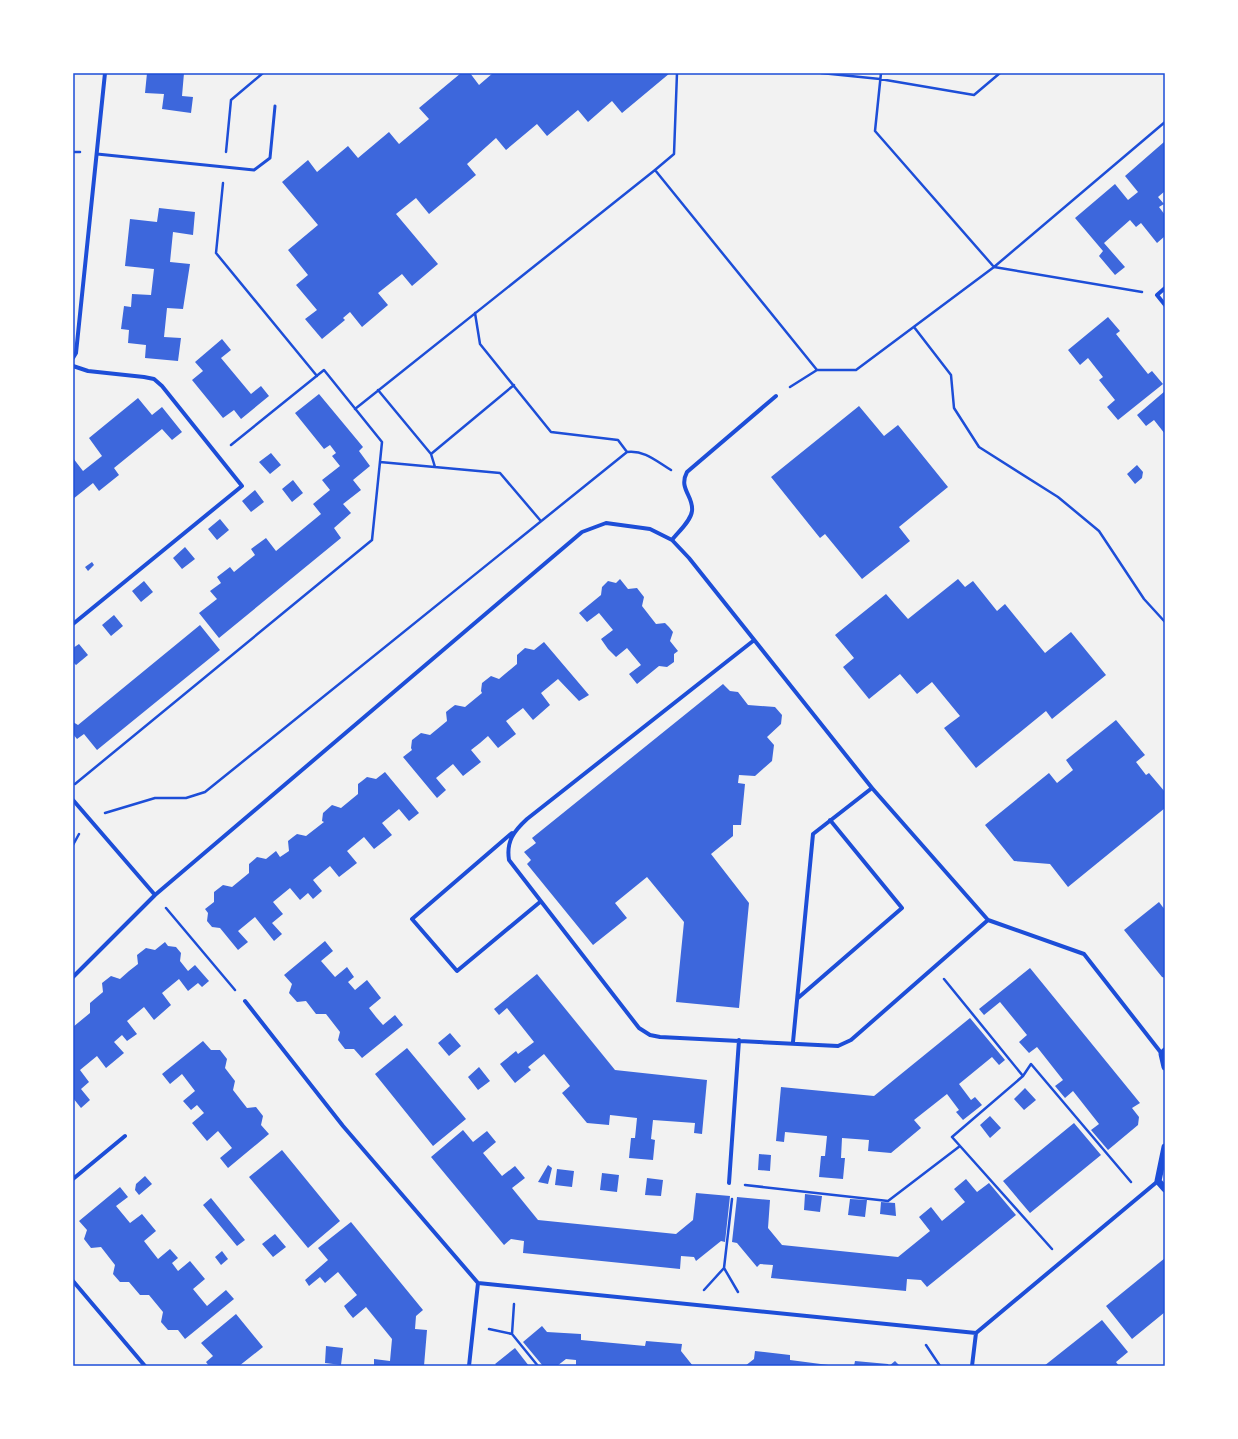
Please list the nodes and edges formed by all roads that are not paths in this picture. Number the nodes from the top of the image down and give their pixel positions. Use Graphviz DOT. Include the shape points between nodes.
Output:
graph roads {
  1 [pos="105,73"];
  2 [pos="275,106"];
  3 [pos="97,154"];
  4 [pos="1165,288"];
  5 [pos="1165,305"];
  6 [pos="73,358"];
  7 [pos="73,366"];
  8 [pos="776,396"];
  9 [pos="672,540"];
  10 [pos="73,624"];
  11 [pos="753,641"];
  12 [pos="872,788"];
  13 [pos="73,800"];
  14 [pos="830,820"];
  15 [pos="516,830"];
  16 [pos="156,895"];
  17 [pos="540,902"];
  18 [pos="988,920"];
  19 [pos="73,977"];
  20 [pos="797,998"];
  21 [pos="245,1001"];
  22 [pos="740,1040"];
  23 [pos="793,1042"];
  24 [pos="1164,1053"];
  25 [pos="1165,1067"];
  26 [pos="126,1136"];
  27 [pos="1165,1147"];
  28 [pos="73,1179"];
  29 [pos="1158,1181"];
  30 [pos="729,1183"];
  31 [pos="1165,1189"];
  32 [pos="73,1281"];
  33 [pos="478,1283"];
  34 [pos="976,1333"];
  35 [pos="145,1366"];
  36 [pos="469,1366"];
  37 [pos="972,1366"];
  1 -- 3 [label="street"];
  2 -- 3 [label="lane" via="270,158 254,170"];
  3 -- 6 [label="street" via="76,353"];
  4 -- 5 [label="street" via="1157,295"];
  7 -- 10 [label="street" via="88,371 154,379 242,486"];
  8 -- 9 [label="street" via="687,472 684,487 692,511"];
  9 -- 11 [label="street" via="699,569"];
  9 -- 16 [label="street" via="650,529 626,524 606,523 582,532"];
  11 -- 12 [label="street"];
  11 -- 15 [label="street"];
  12 -- 14 [label="street"];
  12 -- 18 [label="street"];
  13 -- 16 [label="street"];
  14 -- 20 [label="street" via="813,834"];
  14 -- 20 [label="street" via="902,908"];
  15 -- 17 [label="street" via="509,841 509,860"];
  15 -- 17 [label="street" via="412,919 457,971"];
  16 -- 19 [label="street"];
  17 -- 22 [label="street" via="639,1028 650,1035"];
  18 -- 23 [label="street" via="847,1043 838,1046"];
  18 -- 24 [label="street" via="1084,954"];
  20 -- 23 [label="street"];
  21 -- 33 [label="street" via="343,1126"];
  22 -- 23 [label="street"];
  22 -- 30 [label="street"];
  24 -- 25 [label="street"];
  26 -- 28 [label="street"];
  27 -- 29 [label="street"];
  29 -- 31 [label="street"];
  29 -- 34 [label="street"];
  32 -- 35 [label="street"];
  33 -- 34 [label="street"];
  33 -- 36 [label="street"];
  34 -- 37 [label="street"];
}
